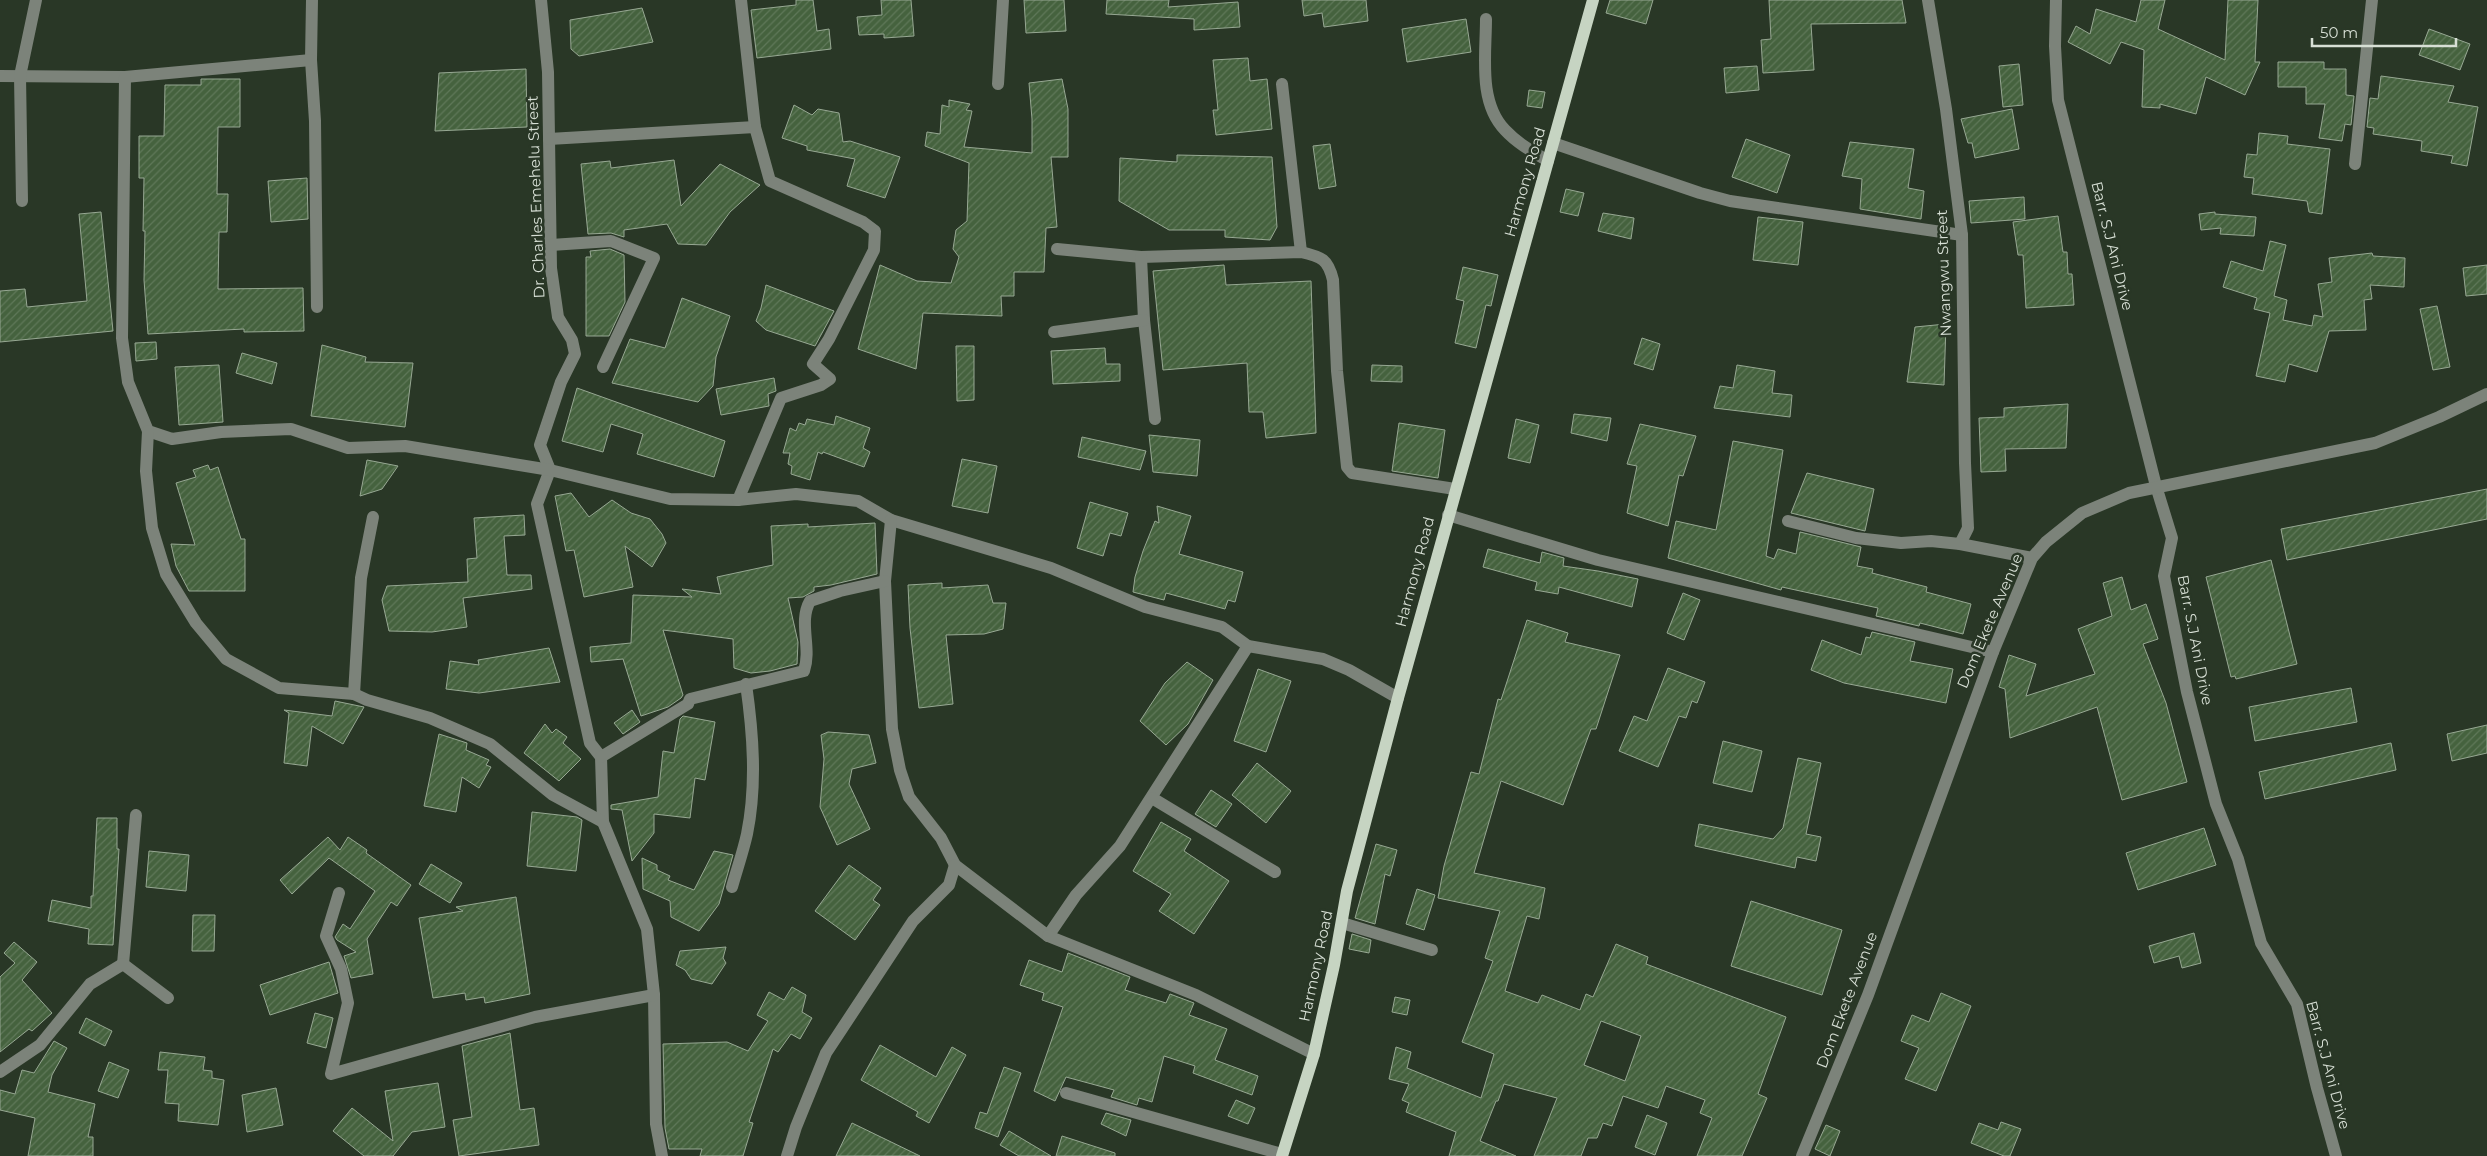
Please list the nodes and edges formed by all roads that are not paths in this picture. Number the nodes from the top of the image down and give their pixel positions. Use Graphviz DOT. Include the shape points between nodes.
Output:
graph roads {
  1 [pos="36,0"];
  2 [pos="312,0"];
  3 [pos="542,0"];
  4 [pos="741,0"];
  5 [pos="1003,0"];
  6 [pos="1593,0"];
  7 [pos="1928,0"];
  8 [pos="2056,0"];
  9 [pos="2372,0"];
  10 [pos="1486,20"];
  11 [pos="311,60"];
  12 [pos="0,76"];
  13 [pos="20,76"];
  14 [pos="125,77"];
  15 [pos="998,84"];
  16 [pos="1282,84"];
  17 [pos="755,127"];
  18 [pos="549,139"];
  19 [pos="1553,143"];
  20 [pos="1548,162"];
  21 [pos="2355,164"];
  22 [pos="22,201"];
  23 [pos="1962,235"];
  24 [pos="551,245"];
  25 [pos="1057,249"];
  26 [pos="1301,252"];
  27 [pos="1141,256"];
  28 [pos="317,307"];
  29 [pos="1144,320"];
  30 [pos="1054,332"];
  31 [pos="603,367"];
  32 [pos="2487,394"];
  33 [pos="1155,419"];
  34 [pos="148,431"];
  35 [pos="550,470"];
  36 [pos="2156,486"];
  37 [pos="1455,489"];
  38 [pos="738,500"];
  39 [pos="1448,515"];
  40 [pos="373,517"];
  41 [pos="891,520"];
  42 [pos="1788,522"];
  43 [pos="1960,544"];
  44 [pos="2032,558"];
  45 [pos="885,581"];
  46 [pos="1248,646"];
  47 [pos="1993,652"];
  48 [pos="746,684"];
  49 [pos="354,694"];
  50 [pos="1398,698"];
  51 [pos="601,757"];
  52 [pos="1152,798"];
  53 [pos="136,815"];
  54 [pos="604,822"];
  55 [pos="955,865"];
  56 [pos="1275,872"];
  57 [pos="732,887"];
  58 [pos="339,893"];
  59 [pos="1342,922"];
  60 [pos="1048,936"];
  61 [pos="1432,950"];
  62 [pos="122,964"];
  63 [pos="654,995"];
  64 [pos="168,998"];
  65 [pos="1314,1054"];
  66 [pos="0,1072"];
  67 [pos="1066,1093"];
  68 [pos="1282,1155"];
  69 [pos="662,1156"];
  70 [pos="787,1156"];
  71 [pos="1802,1156"];
  72 [pos="2336,1156"];
  1 -- 13 [label="street"];
  2 -- 11 [label="street"];
  3 -- 18 [label="street, Dr. Charles Emehelu Street"];
  4 -- 17 [label="street"];
  5 -- 15 [label="street"];
  6 -- 19 [label="main road, Harmony Road"];
  7 -- 23 [label="street, Nwangwu Street"];
  8 -- 36 [label="street, Barr. S.J Ani Drive" via="2058,100"];
  9 -- 21 [label="street"];
  10 -- 20 [label="street" via="1486,79 1492,109 1504,130"];
  11 -- 14 [label="street"];
  11 -- 28 [label="street" via="315,121"];
  12 -- 13 [label="street"];
  13 -- 14 [label="street"];
  13 -- 22 [label="street"];
  14 -- 34 [label="street" via="122,338 128,382"];
  16 -- 26 [label="street"];
  17 -- 18 [label="street"];
  17 -- 38 [label="street" via="770,180 863,222 875,232 874,250 813,364 830,379 780,398"];
  18 -- 24 [label="street, Dr. Charles Emehelu Street"];
  19 -- 20 [label="main road, Harmony Road"];
  19 -- 23 [label="street" via="1730,201"];
  20 -- 37 [label="main road, Harmony Road"];
  23 -- 43 [label="street, Nwangwu Street" via="1968,528"];
  24 -- 31 [label="street" via="610,241 654,258"];
  24 -- 35 [label="street, Dr. Charles Emehelu Street" via="558,317 572,340 575,354 561,382 540,445"];
  25 -- 27 [label="street"];
  26 -- 27 [label="street"];
  26 -- 37 [label="street" via="1322,257 1333,280 1337,371 1347,467 1352,473"];
  27 -- 29 [label="street"];
  29 -- 30 [label="street"];
  29 -- 33 [label="street"];
  32 -- 36 [label="street, Dom Ekete Avenue" via="2439,418 2375,443"];
  34 -- 35 [label="street" via="172,439 221,432 291,429 348,448 405,446"];
  34 -- 49 [label="street" via="146,471 152,528 166,574 196,623 226,659 279,688"];
  35 -- 38 [label="street" via="670,499"];
  35 -- 51 [label="street" via="537,504 590,742"];
  36 -- 44 [label="street, Dom Ekete Avenue" via="2129,493 2082,513 2046,542"];
  36 -- 72 [label="street, Barr. S.J Ani Drive" via="2172,538 2164,576 2187,692 2216,804 2238,859 2261,943 2297,1004"];
  37 -- 39 [label="main road, Harmony Road"];
  38 -- 41 [label="street" via="796,494 858,500"];
  39 -- 47 [label="street" via="1598,560"];
  39 -- 50 [label="main road, Harmony Road"];
  40 -- 49 [label="street" via="361,578"];
  41 -- 45 [label="street"];
  41 -- 46 [label="street" via="1050,568 1145,607 1222,627"];
  42 -- 43 [label="street" via="1856,538"];
  43 -- 44 [label="street"];
  44 -- 47 [label="street, Dom Ekete Avenue"];
  45 -- 48 [label="street" via="840,590 810,601 804,610 807,662 804,671"];
  45 -- 55 [label="street" via="892,730 900,770 909,797 941,838"];
  46 -- 50 [label="street" via="1323,659"];
  46 -- 52 [label="street"];
  47 -- 71 [label="street, Dom Ekete Avenue" via="1868,995"];
  48 -- 51 [label="street" via="690,698 688,704"];
  48 -- 57 [label="street" via="752,723 753,787 747,834"];
  49 -- 54 [label="street" via="430,718 490,744 554,795"];
  50 -- 59 [label="main road, Harmony Road" via="1347,890"];
  51 -- 54 [label="street"];
  52 -- 56 [label="street"];
  52 -- 60 [label="street" via="1120,846 1076,895"];
  53 -- 62 [label="street"];
  54 -- 63 [label="street" via="648,929"];
  55 -- 60 [label="street"];
  55 -- 70 [label="street" via="949,885 914,921 826,1053"];
  58 -- 63 [label="street" via="326,936 341,969 348,1003 331,1074 534,1017"];
  59 -- 61 [label="street"];
  59 -- 65 [label="main road, Harmony Road"];
  60 -- 65 [label="street" via="1196,995"];
  62 -- 64 [label="street"];
  62 -- 66 [label="street" via="90,984 40,1045"];
  63 -- 69 [label="street" via="656,1124"];
  65 -- 68 [label="main road, Harmony Road"];
  67 -- 68 [label="street"];
}
